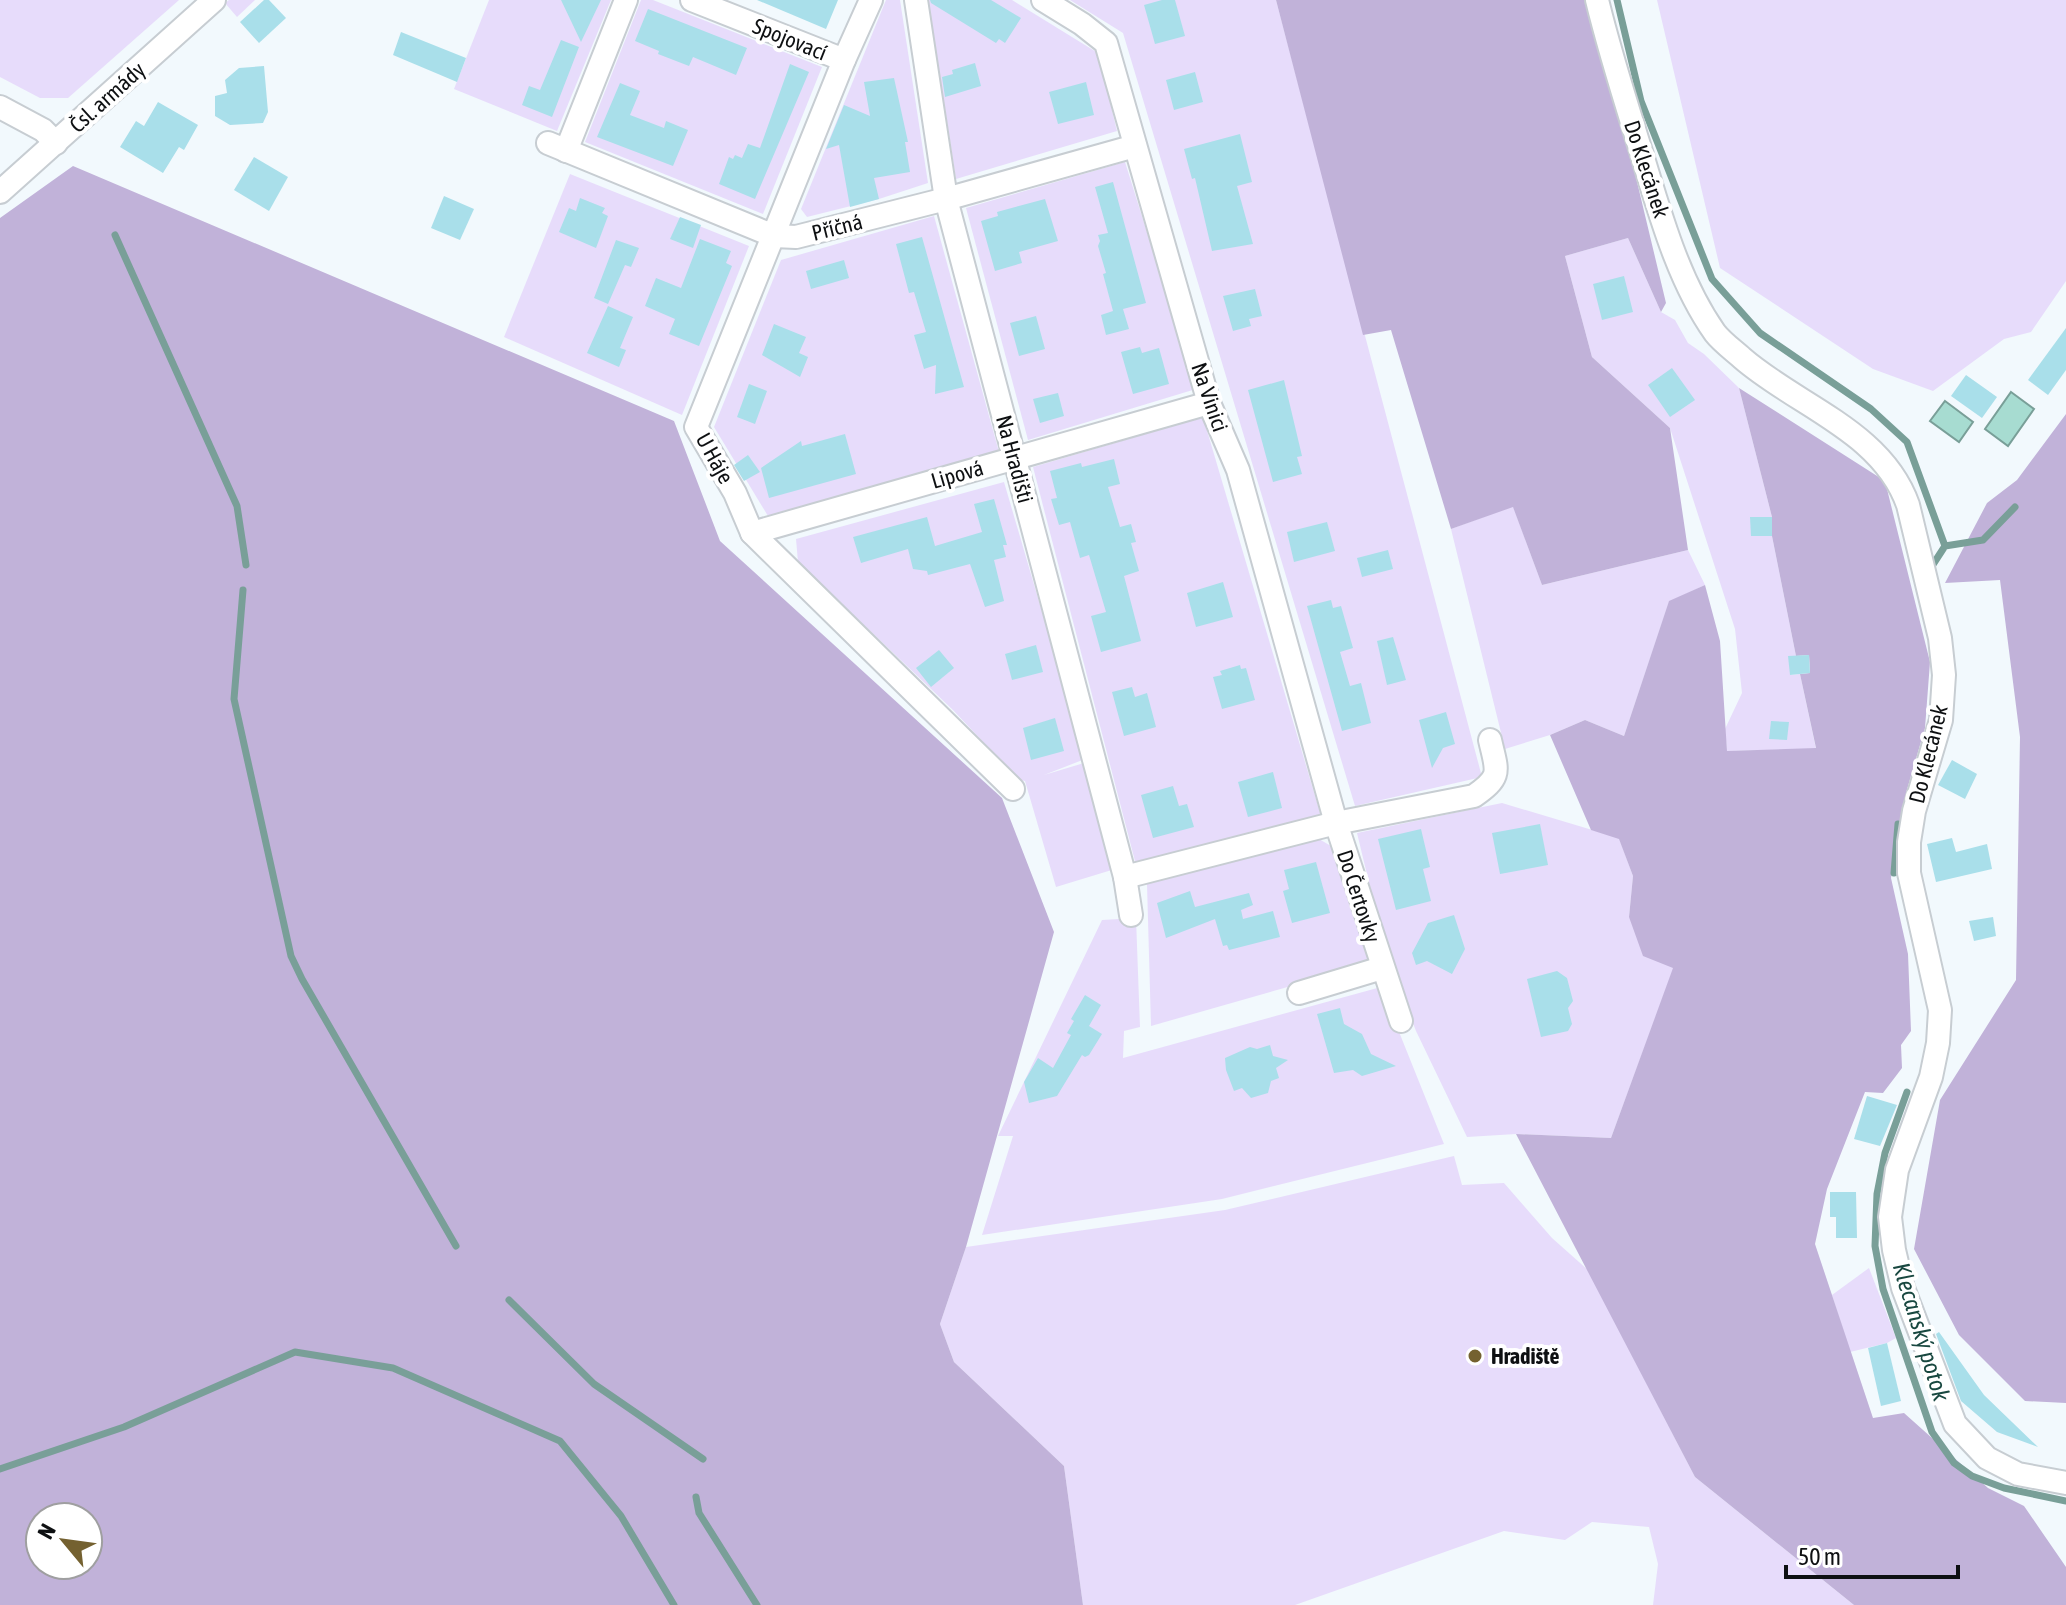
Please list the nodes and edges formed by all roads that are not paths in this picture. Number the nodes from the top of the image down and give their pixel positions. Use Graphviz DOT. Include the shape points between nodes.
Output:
graph roads {
  1 [pos="214,0"];
  2 [pos="626,0"];
  3 [pos="692,0"];
  4 [pos="871,0"];
  5 [pos="916,0"];
  6 [pos="1043,0"];
  7 [pos="1597,0"];
  8 [pos="844,60"];
  9 [pos="0,107"];
  10 [pos="56,143"];
  11 [pos="1135,146"];
  12 [pos="0,192"];
  13 [pos="946,199"];
  14 [pos="774,236"];
  15 [pos="1209,403"];
  16 [pos="1015,458"];
  17 [pos="752,533"];
  18 [pos="1490,740"];
  19 [pos="1013,789"];
  20 [pos="1336,823"];
  21 [pos="1125,877"];
  22 [pos="1131,915"];
  23 [pos="1382,968"];
  24 [pos="1299,993"];
  25 [pos="1401,1021"];
  26 [pos="2066,1483"];
  1 -- 10 [label="street, Čsl. armády"];
  2 -- 14 [label="street, Příčná" via="557,147"];
  3 -- 8 [label="street, Spojovací"];
  4 -- 8 [label="street, U Háje"];
  5 -- 13 [label="street, Na Hradišti"];
  6 -- 11 [label="street, Na Vinici" via="1106,43"];
  7 -- 26 [label="street, Do Klecánek" via="1655,198 1684,276 1716,335 1758,372 1885,461 1902,486 1940,638 1944,675 1941,720 1909,842 1909,873 1940,1010 1938,1043 1897,1170 1890,1217 1894,1250 1903,1288 1955,1424 1987,1458 2018,1474"];
  8 -- 14 [label="street, U Háje"];
  9 -- 10 [label="street"];
  10 -- 12 [label="street, Čsl. armády"];
  11 -- 13 [label="street, Příčná"];
  11 -- 15 [label="street, Na Vinici"];
  13 -- 14 [label="street, Příčná" via="796,237"];
  13 -- 16 [label="street, Na Hradišti"];
  14 -- 17 [label="street, U Háje" via="696,427"];
  15 -- 16 [label="street, Lipová"];
  15 -- 20 [label="street, Na Vinici" via="1238,470"];
  16 -- 17 [label="street, Lipová"];
  16 -- 21 [label="street, Na Hradišti"];
  17 -- 19 [label="street, U Háje"];
  18 -- 20 [label="street" via="1497,769 1492,783 1474,796"];
  20 -- 21 [label="street"];
  20 -- 23 [label="street, Do Čertovky"];
  21 -- 22 [label="street, Na Hradišti"];
  23 -- 24 [label="street, Do Čertovky"];
  23 -- 25 [label="street, Do Čertovky"];
}
